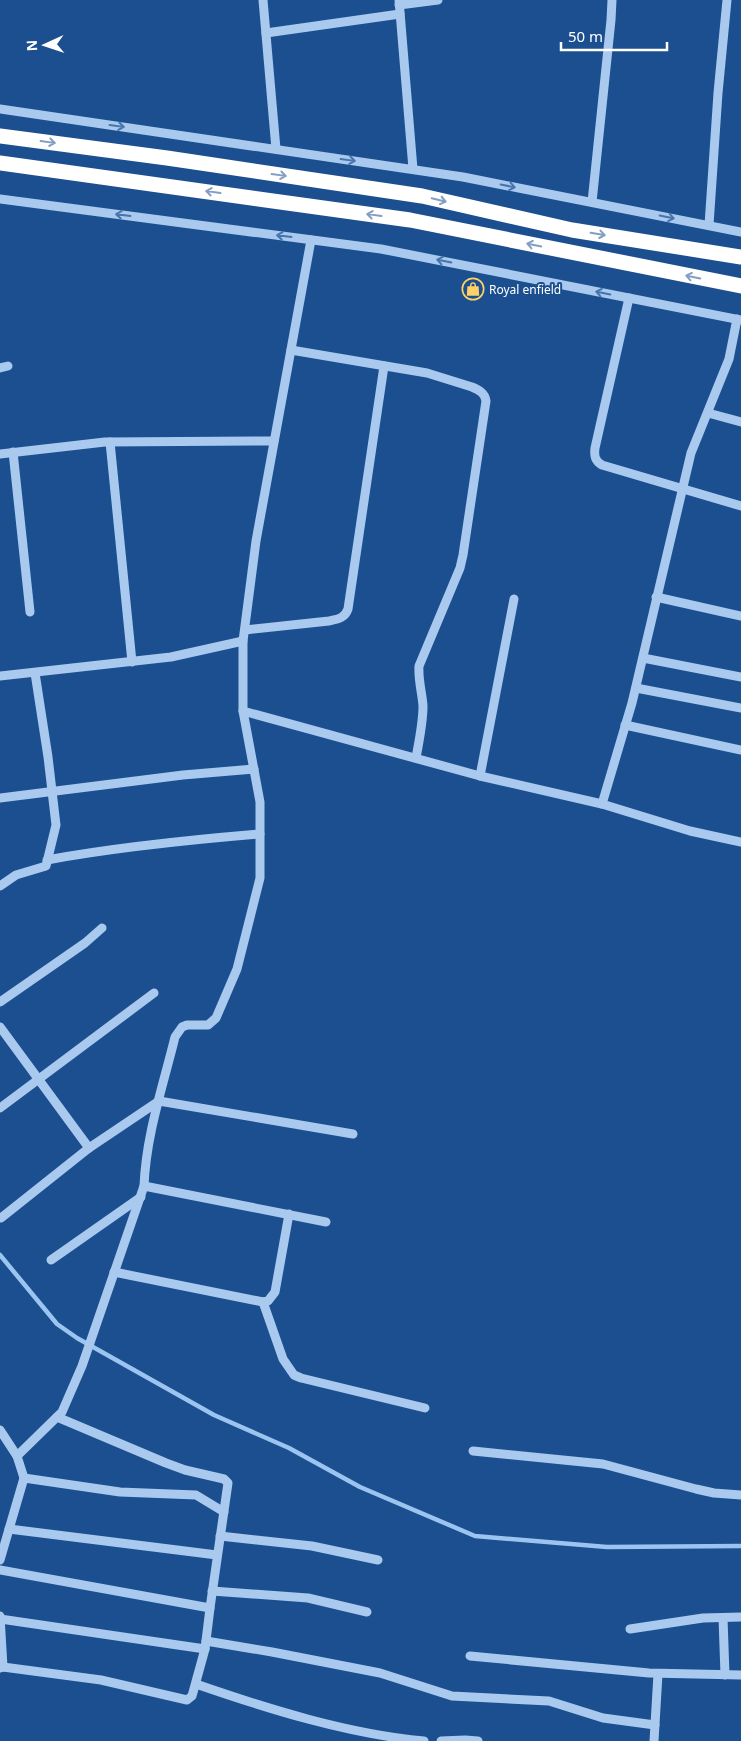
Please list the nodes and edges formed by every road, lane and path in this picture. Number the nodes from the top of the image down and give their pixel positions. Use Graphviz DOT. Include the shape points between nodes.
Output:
graph roads {
  1 [pos="263,0"];
  2 [pos="438,0"];
  3 [pos="612,0"];
  4 [pos="727,0"];
  5 [pos="399,6"];
  6 [pos="266,32"];
  7 [pos="0,109"];
  8 [pos="0,136"];
  9 [pos="276,149"];
  10 [pos="0,163"];
  11 [pos="413,169"];
  12 [pos="0,199"];
  13 [pos="592,202"];
  14 [pos="709,225"];
  15 [pos="741,232"];
  16 [pos="311,240"];
  17 [pos="741,258"];
  18 [pos="741,286"];
  19 [pos="629,298"];
  20 [pos="739,320"];
  21 [pos="291,350"];
  22 [pos="384,366"];
  23 [pos="708,413"];
  24 [pos="741,422"];
  25 [pos="274,441"];
  26 [pos="110,442"];
  27 [pos="13,452"];
  28 [pos="0,454"];
  29 [pos="682,488"];
  30 [pos="741,506"];
  31 [pos="656,597"];
  32 [pos="514,599"];
  33 [pos="30,612"];
  34 [pos="741,616"];
  35 [pos="245,630"];
  36 [pos="244,640"];
  37 [pos="642,658"];
  38 [pos="132,662"];
  39 [pos="35,673"];
  40 [pos="0,676"];
  41 [pos="741,677"];
  42 [pos="636,688"];
  43 [pos="741,708"];
  44 [pos="243,711"];
  45 [pos="625,725"];
  46 [pos="741,750"];
  47 [pos="416,758"];
  48 [pos="254,769"];
  49 [pos="480,776"];
  50 [pos="52,791"];
  51 [pos="0,798"];
  52 [pos="602,804"];
  53 [pos="260,834"];
  54 [pos="741,842"];
  55 [pos="47,860"];
  56 [pos="0,886"];
  57 [pos="102,928"];
  58 [pos="154,993"];
  59 [pos="0,1002"];
  60 [pos="0,1027"];
  61 [pos="39,1080"];
  62 [pos="159,1101"];
  63 [pos="0,1108"];
  64 [pos="352,1134"];
  65 [pos="90,1148"];
  66 [pos="144,1186"];
  67 [pos="141,1197"];
  68 [pos="290,1214"];
  69 [pos="0,1218"];
  70 [pos="326,1222"];
  71 [pos="51,1260"];
  72 [pos="114,1272"];
  73 [pos="263,1302"];
  74 [pos="425,1408"];
  75 [pos="57,1417"];
  76 [pos="0,1430"];
  77 [pos="473,1451"];
  78 [pos="17,1456"];
  79 [pos="24,1478"];
  80 [pos="741,1495"];
  81 [pos="224,1512"];
  82 [pos="9,1529"];
  83 [pos="220,1536"];
  84 [pos="217,1555"];
  85 [pos="0,1560"];
  86 [pos="378,1560"];
  87 [pos="0,1570"];
  88 [pos="212,1591"];
  89 [pos="210,1608"];
  90 [pos="367,1612"];
  91 [pos="741,1617"];
  92 [pos="0,1618"];
  93 [pos="723,1618"];
  94 [pos="630,1629"];
  95 [pos="206,1645"];
  96 [pos="470,1656"];
  97 [pos="2,1667"];
  98 [pos="658,1674"];
  99 [pos="725,1675"];
  100 [pos="741,1675"];
  101 [pos="196,1684"];
  102 [pos="655,1725"];
  103 [pos="424,1741"];
  104 [pos="441,1741"];
  105 [pos="478,1741"];
  106 [pos="654,1741"];
  1 -- 6 [label="street"];
  2 -- 5 [label="street"];
  3 -- 13 [label="street"];
  4 -- 14 [label="street"];
  5 -- 6 [label="street"];
  5 -- 11 [label="street"];
  6 -- 9 [label="street"];
  7 -- 9 [label="street, one-way"];
  8 -- 17 [label="highway, one-way" via="422,196 572,230"];
  9 -- 11 [label="street, one-way"];
  18 -- 10 [label="highway, one-way" via="410,220"];
  11 -- 13 [label="street, one-way"];
  16 -- 12 [label="street, one-way"];
  13 -- 14 [label="street, one-way"];
  14 -- 15 [label="street"];
  19 -- 16 [label="street, one-way" via="380,249"];
  16 -- 21 [label="street"];
  19 -- 20 [label="street"];
  19 -- 29 [label="street" via="595,448 596,461"];
  20 -- 23 [label="street" via="729,359"];
  21 -- 22 [label="street"];
  21 -- 25 [label="street"];
  22 -- 35 [label="street" via="346,615 329,621"];
  22 -- 47 [label="street" via="427,373 472,387 482,393 486,401 460,568 419,666 423,709"];
  23 -- 24 [label="street"];
  23 -- 29 [label="street" via="691,453"];
  25 -- 26 [label="street"];
  25 -- 35 [label="street" via="256,541"];
  26 -- 27 [label="street"];
  26 -- 38 [label="street"];
  27 -- 28 [label="street"];
  27 -- 33 [label="street"];
  29 -- 30 [label="street"];
  29 -- 31 [label="street"];
  31 -- 34 [label="street"];
  31 -- 37 [label="street"];
  32 -- 49 [label="street"];
  35 -- 36 [label="street"];
  36 -- 38 [label="street" via="171,657"];
  36 -- 44 [label="street"];
  37 -- 41 [label="street"];
  37 -- 42 [label="street"];
  38 -- 39 [label="street"];
  39 -- 40 [label="street"];
  39 -- 50 [label="street"];
  42 -- 43 [label="street"];
  42 -- 45 [label="street"];
  44 -- 47 [label="street"];
  44 -- 48 [label="street"];
  45 -- 46 [label="street"];
  45 -- 52 [label="street"];
  47 -- 49 [label="street"];
  48 -- 50 [label="street"];
  48 -- 53 [label="street" via="260,802"];
  49 -- 52 [label="street"];
  50 -- 51 [label="street"];
  50 -- 55 [label="street" via="56,825"];
  52 -- 54 [label="street" via="690,831"];
  53 -- 55 [label="street" via="144,845"];
  53 -- 62 [label="street" via="260,878 237,969 216,1018 208,1025 182,1027 175,1037"];
  55 -- 56 [label="street" via="46,866 16,875"];
  57 -- 59 [label="street"];
  58 -- 61 [label="street"];
  60 -- 61 [label="street"];
  61 -- 63 [label="street"];
  61 -- 65 [label="street"];
  62 -- 64 [label="street"];
  62 -- 65 [label="street"];
  62 -- 66 [label="street"];
  65 -- 69 [label="street"];
  66 -- 67 [label="street"];
  66 -- 68 [label="street"];
  67 -- 71 [label="street"];
  67 -- 72 [label="street"];
  68 -- 70 [label="street"];
  68 -- 73 [label="street" via="275,1292"];
  72 -- 73 [label="street"];
  72 -- 75 [label="street" via="82,1366"];
  73 -- 74 [label="street" via="283,1359 294,1374"];
  75 -- 78 [label="street"];
  75 -- 81 [label="street" via="166,1463 224,1479 228,1486"];
  76 -- 78 [label="street"];
  77 -- 80 [label="street" via="603,1464 696,1489"];
  78 -- 79 [label="street"];
  79 -- 81 [label="street" via="120,1492 196,1495"];
  79 -- 82 [label="street"];
  81 -- 83 [label="street"];
  82 -- 84 [label="street"];
  82 -- 85 [label="street"];
  83 -- 84 [label="street"];
  83 -- 86 [label="street" via="312,1546"];
  84 -- 88 [label="street"];
  87 -- 89 [label="street"];
  88 -- 89 [label="street"];
  88 -- 90 [label="street" via="308,1598"];
  89 -- 95 [label="street"];
  91 -- 93 [label="street"];
  92 -- 95 [label="street"];
  92 -- 97 [label="street"];
  93 -- 94 [label="street"];
  93 -- 99 [label="street"];
  95 -- 101 [label="street"];
  95 -- 102 [label="street" via="375,1672 452,1696 549,1701 600,1717"];
  96 -- 98 [label="street"];
  97 -- 101 [label="street" via="101,1680 183,1700 192,1696"];
  98 -- 99 [label="street"];
  98 -- 102 [label="street"];
  99 -- 100 [label="street"];
  101 -- 103 [label="street" via="284,1712 387,1737"];
  102 -- 106 [label="street"];
  104 -- 105 [label="street"];
}
